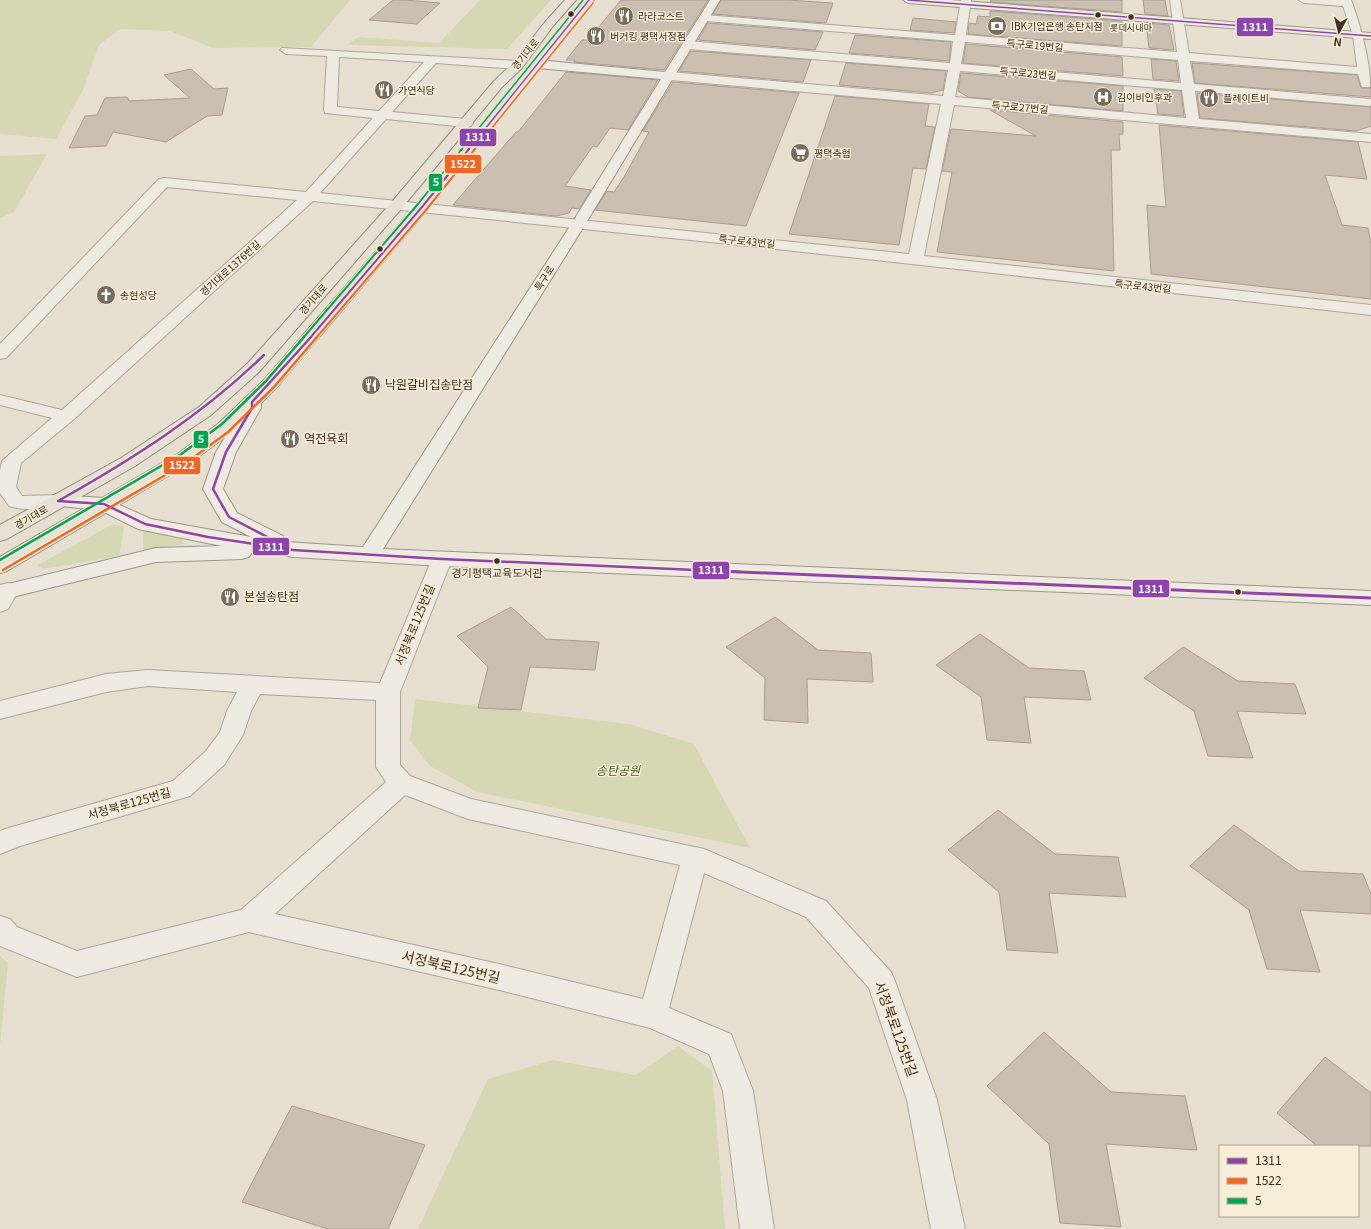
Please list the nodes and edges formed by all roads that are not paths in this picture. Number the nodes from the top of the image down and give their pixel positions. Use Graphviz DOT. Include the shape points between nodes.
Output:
graph roads {
  1 [pos="571,0"];
  2 [pos="589,0"];
  3 [pos="715,0"];
  4 [pos="908,0"];
  5 [pos="1175,0"];
  6 [pos="1304,0"];
  7 [pos="966,2"];
  8 [pos="1347,2"];
  9 [pos="705,18"];
  10 [pos="1179,21"];
  11 [pos="1365,35"];
  12 [pos="960,39"];
  13 [pos="688,45"];
  14 [pos="286,50"];
  15 [pos="333,53"];
  16 [pos="1184,57"];
  17 [pos="433,59"];
  18 [pos="537,64"];
  19 [pos="518,65"];
  20 [pos="955,67"];
  21 [pos="1365,71"];
  22 [pos="670,76"];
  23 [pos="1187,87"];
  24 [pos="947,101"];
  25 [pos="1370,107"];
  26 [pos="382,115"];
  27 [pos="1193,122"];
  28 [pos="466,123"];
  29 [pos="1371,138"];
  30 [pos="310,196"];
  31 [pos="396,206"];
  32 [pos="422,207"];
  33 [pos="579,224"];
  34 [pos="915,260"];
  35 [pos="1371,310"];
  36 [pos="0,354"];
  37 [pos="0,400"];
  38 [pos="252,402"];
  39 [pos="66,416"];
  40 [pos="58,501"];
  41 [pos="104,504"];
  42 [pos="0,534"];
  43 [pos="293,550"];
  44 [pos="369,554"];
  45 [pos="442,559"];
  46 [pos="0,566"];
  47 [pos="3,595"];
  48 [pos="1371,598"];
  49 [pos="253,685"];
  50 [pos="388,692"];
  51 [pos="0,710"];
  52 [pos="402,783"];
  53 [pos="0,843"];
  54 [pos="695,857"];
  55 [pos="249,920"];
  56 [pos="0,928"];
  57 [pos="653,1016"];
  58 [pos="757,1229"];
  59 [pos="948,1229"];
  1 -- 19 [label="main road, 경기대로"];
  2 -- 18 [label="main road, 경기대로"];
  3 -- 9 [label="street, 특구로"];
  4 -- 7 [label="street"];
  5 -- 10 [label="street"];
  6 -- 8 [label="street"];
  7 -- 10 [label="street"];
  7 -- 12 [label="street"];
  8 -- 11 [label="street"];
  9 -- 12 [label="street, 특구로19번길"];
  9 -- 13 [label="street, 특구로"];
  10 -- 11 [label="street"];
  10 -- 16 [label="street"];
  11 -- 21 [label="street"];
  12 -- 16 [label="street, 특구로19번길"];
  12 -- 20 [label="street"];
  13 -- 20 [label="street, 특구로23번길"];
  13 -- 22 [label="street, 특구로"];
  14 -- 15 [label="street"];
  15 -- 17 [label="street"];
  15 -- 26 [label="street" via="330,110"];
  16 -- 21 [label="street, 특구로19번길"];
  16 -- 23 [label="street"];
  17 -- 19 [label="street"];
  17 -- 26 [label="street, 경기대로1376번길"];
  18 -- 22 [label="street, 특구로27번길"];
  18 -- 32 [label="main road, 경기대로"];
  19 -- 28 [label="main road, 경기대로" via="498,84"];
  20 -- 23 [label="street, 특구로23번길"];
  20 -- 24 [label="street"];
  21 -- 25 [label="street"];
  22 -- 24 [label="street, 특구로27번길"];
  22 -- 33 [label="street, 특구로"];
  23 -- 25 [label="street, 특구로23번길"];
  23 -- 27 [label="street"];
  24 -- 27 [label="street, 특구로27번길"];
  24 -- 34 [label="street"];
  26 -- 28 [label="street"];
  26 -- 30 [label="street, 경기대로1376번길"];
  27 -- 29 [label="street, 특구로27번길"];
  28 -- 31 [label="main road, 경기대로"];
  30 -- 31 [label="street, 특구로43번길"];
  30 -- 36 [label="street, 특구로43번길" via="164,182"];
  30 -- 39 [label="street, 경기대로1376번길"];
  31 -- 32 [label="street, 특구로43번길"];
  31 -- 40 [label="main road, 경기대로" via="253,368 205,412 128,462"];
  32 -- 33 [label="street, 특구로43번길"];
  32 -- 38 [label="main road, 경기대로"];
  33 -- 34 [label="street, 특구로43번길"];
  33 -- 44 [label="street, 특구로"];
  34 -- 35 [label="street, 특구로43번길"];
  37 -- 39 [label="street"];
  38 -- 41 [label="main road, 경기대로" via="225,428 183,459"];
  38 -- 43 [label="street" via="252,408 226,452 213,489 229,517"];
  39 -- 40 [label="street, 경기대로1376번길" via="12,461 6,487 16,502"];
  40 -- 41 [label="street"];
  40 -- 42 [label="main road, 경기대로"];
  41 -- 43 [label="street" via="145,524"];
  41 -- 46 [label="main road, 경기대로"];
  43 -- 44 [label="street"];
  43 -- 47 [label="street" via="156,555"];
  44 -- 45 [label="street"];
  45 -- 48 [label="street"];
  45 -- 50 [label="street, 서정북로125번길"];
  49 -- 50 [label="street"];
  49 -- 51 [label="street" via="148,678 106,683"];
  49 -- 53 [label="street, 서정북로125번길" via="239,711 231,735 215,758 181,789"];
  50 -- 52 [label="street, 서정북로125번길" via="388,767"];
  52 -- 54 [label="street, 서정북로125번길" via="468,809"];
  52 -- 55 [label="street, 서정북로125번길"];
  54 -- 57 [label="street"];
  54 -- 59 [label="street, 서정북로125번길" via="816,908 881,981 922,1100"];
  55 -- 56 [label="street, 서정북로125번길" via="77,964 7,936"];
  55 -- 57 [label="street, 서정북로125번길" via="499,977"];
  57 -- 58 [label="street, 서정북로125번길" via="720,1044 738,1091"];
}
